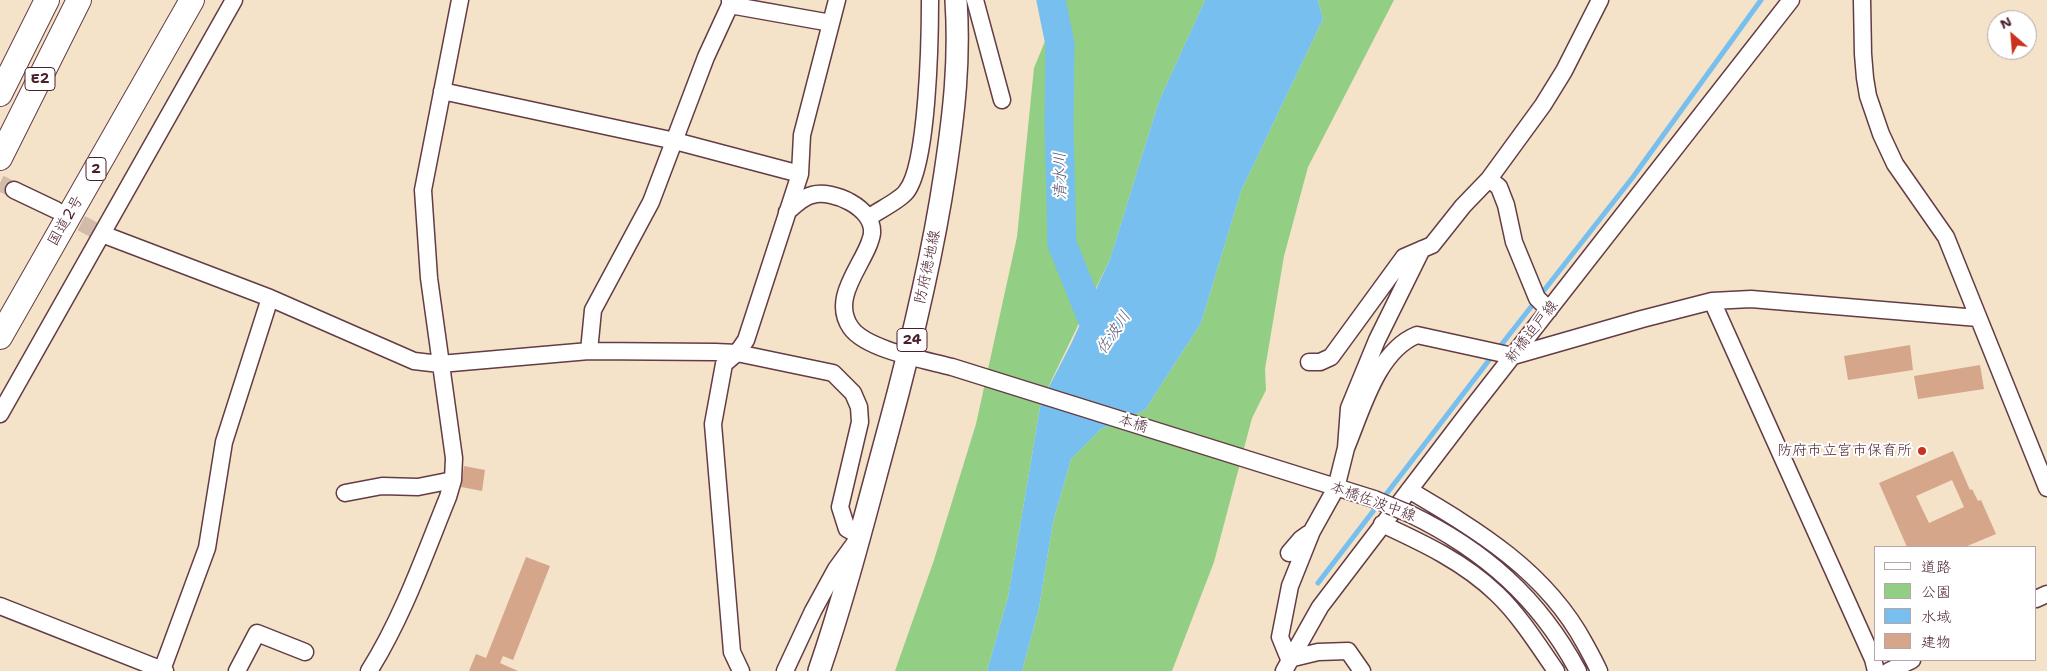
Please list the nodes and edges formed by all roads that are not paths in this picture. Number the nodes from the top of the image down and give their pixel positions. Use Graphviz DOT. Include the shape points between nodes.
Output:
graph roads {
  1 [pos="47,0"];
  2 [pos="79,0"];
  3 [pos="178,0"];
  4 [pos="192,0"];
  5 [pos="234,0"];
  6 [pos="460,0"];
  7 [pos="837,0"];
  8 [pos="930,0"];
  9 [pos="956,0"];
  10 [pos="975,0"];
  11 [pos="1600,0"];
  12 [pos="1791,0"];
  13 [pos="1862,0"];
  14 [pos="730,2"];
  15 [pos="831,23"];
  16 [pos="442,92"];
  17 [pos="0,94"];
  18 [pos="1002,100"];
  19 [pos="123,120"];
  20 [pos="676,141"];
  21 [pos="0,158"];
  22 [pos="800,174"];
  23 [pos="1489,179"];
  24 [pos="14,190"];
  25 [pos="56,210"];
  26 [pos="788,212"];
  27 [pos="868,218"];
  28 [pos="102,234"];
  29 [pos="1422,249"];
  30 [pos="270,298"];
  31 [pos="1712,301"];
  32 [pos="1549,310"];
  33 [pos="1978,318"];
  34 [pos="0,337"];
  35 [pos="588,351"];
  36 [pos="737,353"];
  37 [pos="908,355"];
  38 [pos="1514,356"];
  39 [pos="1310,362"];
  40 [pos="440,364"];
  41 [pos="0,414"];
  42 [pos="1346,448"];
  43 [pos="453,480"];
  44 [pos="1314,481"];
  45 [pos="1336,488"];
  46 [pos="2047,488"];
  47 [pos="1409,490"];
  48 [pos="345,494"];
  49 [pos="1382,524"];
  50 [pos="1312,531"];
  51 [pos="860,536"];
  52 [pos="1289,553"];
  53 [pos="0,606"];
  54 [pos="305,652"];
  55 [pos="1910,661"];
  56 [pos="1286,665"];
  57 [pos="163,670"];
  58 [pos="237,671"];
  59 [pos="369,671"];
  60 [pos="741,671"];
  61 [pos="785,671"];
  62 [pos="819,671"];
  63 [pos="1362,671"];
  64 [pos="1556,671"];
  65 [pos="1578,671"];
  66 [pos="1599,671"];
  67 [pos="1876,671"];
  68 [pos="1889,671"];
  1 -- 17 [label="highway, E2"];
  2 -- 21 [label="highway, E2"];
  3 -- 19 [label="highway"];
  4 -- 19 [label="highway, 国道2号 / 2"];
  5 -- 28 [label="street"];
  6 -- 16 [label="street"];
  7 -- 15 [label="street"];
  8 -- 27 [label="street" via="931,46 921,145 914,180 906,193"];
  9 -- 37 [label="main road, 防府徳地線 / 24" via="955,105 937,226"];
  10 -- 18 [label="street"];
  11 -- 23 [label="street" via="1564,71"];
  12 -- 32 [label="street, 新橋迫戸線"];
  13 -- 33 [label="street" via="1868,96 1896,164 1946,237"];
  14 -- 15 [label="street"];
  14 -- 20 [label="street"];
  15 -- 22 [label="street" via="802,134"];
  16 -- 20 [label="street"];
  16 -- 40 [label="street" via="423,190 429,278"];
  19 -- 34 [label="highway, 国道2号 / 2"];
  20 -- 22 [label="street"];
  20 -- 35 [label="street" via="651,202 593,310"];
  22 -- 26 [label="street"];
  23 -- 29 [label="street" via="1432,245"];
  23 -- 32 [label="street" via="1498,187 1506,205 1514,242 1537,298"];
  24 -- 25 [label="street"];
  26 -- 27 [label="street" via="813,194 858,205"];
  26 -- 36 [label="street" via="746,340"];
  27 -- 37 [label="street" via="872,233 844,298 844,312 851,328 864,339"];
  28 -- 30 [label="street"];
  28 -- 41 [label="street"];
  29 -- 39 [label="street" via="1404,256 1331,357"];
  29 -- 42 [label="street" via="1377,340 1349,408"];
  30 -- 40 [label="street" via="414,361"];
  30 -- 57 [label="street" via="224,442 207,548"];
  31 -- 33 [label="street" via="1751,298"];
  31 -- 38 [label="street"];
  31 -- 67 [label="street"];
  32 -- 38 [label="street, 新橋迫戸線"];
  33 -- 46 [label="street"];
  35 -- 36 [label="street"];
  35 -- 40 [label="street"];
  36 -- 51 [label="street" via="833,373 853,393 859,407 860,422 840,507 847,529"];
  36 -- 60 [label="street" via="724,364 713,424 732,652"];
  37 -- 44 [label="street, 本橋"];
  37 -- 51 [label="main road, 防府徳地線 / 24"];
  38 -- 42 [label="street" via="1417,334 1404,340 1389,356 1372,384"];
  38 -- 47 [label="street, 新橋迫戸線"];
  40 -- 43 [label="street" via="454,458"];
  42 -- 45 [label="street"];
  43 -- 48 [label="street" via="418,487 382,486"];
  43 -- 59 [label="street" via="400,614"];
  44 -- 45 [label="street, 本橋佐波中線"];
  45 -- 50 [label="street"];
  45 -- 65 [label="street, 本橋佐波中線, bridge" via="1374,499 1440,528 1507,577 1551,628"];
  47 -- 49 [label="street, 新橋迫戸線"];
  47 -- 66 [label="street" via="1472,527 1533,576 1577,628"];
  49 -- 56 [label="street, 新橋迫戸線" via="1320,607"];
  49 -- 64 [label="street" via="1430,546 1469,570 1516,615"];
  50 -- 52 [label="street"];
  50 -- 56 [label="street" via="1290,586 1280,637"];
  51 -- 61 [label="street" via="836,569 813,610"];
  51 -- 62 [label="main road, 防府徳地線 / 24"];
  53 -- 57 [label="street"];
  54 -- 58 [label="street" via="257,633"];
  55 -- 68 [label="street"];
  56 -- 63 [label="street" via="1318,652 1348,651"];
}
